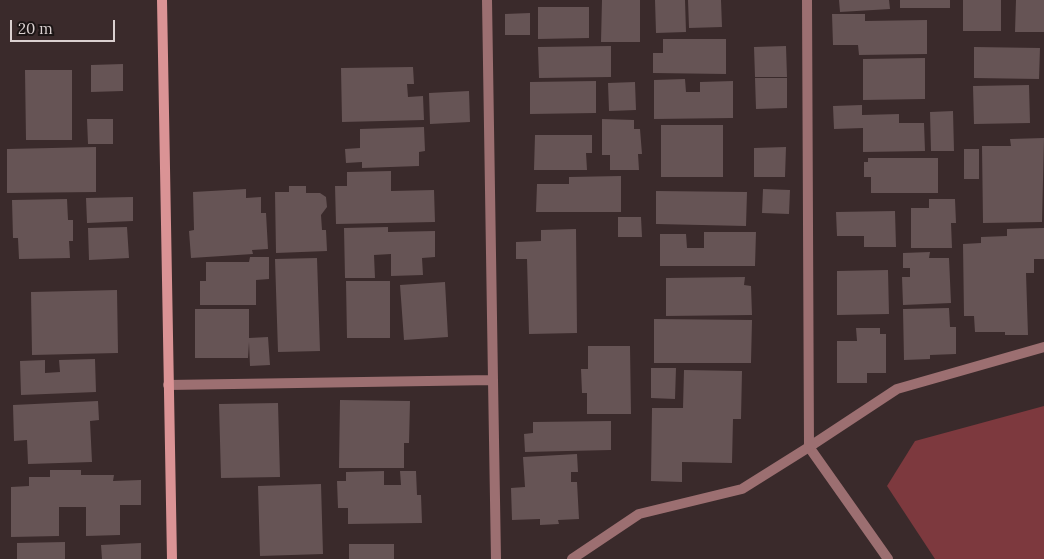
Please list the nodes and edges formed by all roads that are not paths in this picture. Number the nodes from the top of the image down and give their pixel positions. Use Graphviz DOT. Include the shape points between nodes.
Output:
graph roads {
  1 [pos="162,0"];
  2 [pos="486,0"];
  3 [pos="807,0"];
  4 [pos="1044,347"];
  5 [pos="493,380"];
  6 [pos="168,385"];
  7 [pos="809,447"];
  8 [pos="172,559"];
  9 [pos="496,559"];
  10 [pos="572,559"];
  11 [pos="888,559"];
  1 -- 6 [label="street"];
  2 -- 5 [label="street"];
  3 -- 7 [label="street"];
  4 -- 7 [label="street" via="897,389"];
  5 -- 6 [label="street"];
  5 -- 9 [label="street"];
  6 -- 8 [label="street"];
  7 -- 10 [label="street" via="742,489 640,514"];
  7 -- 11 [label="street"];
}
